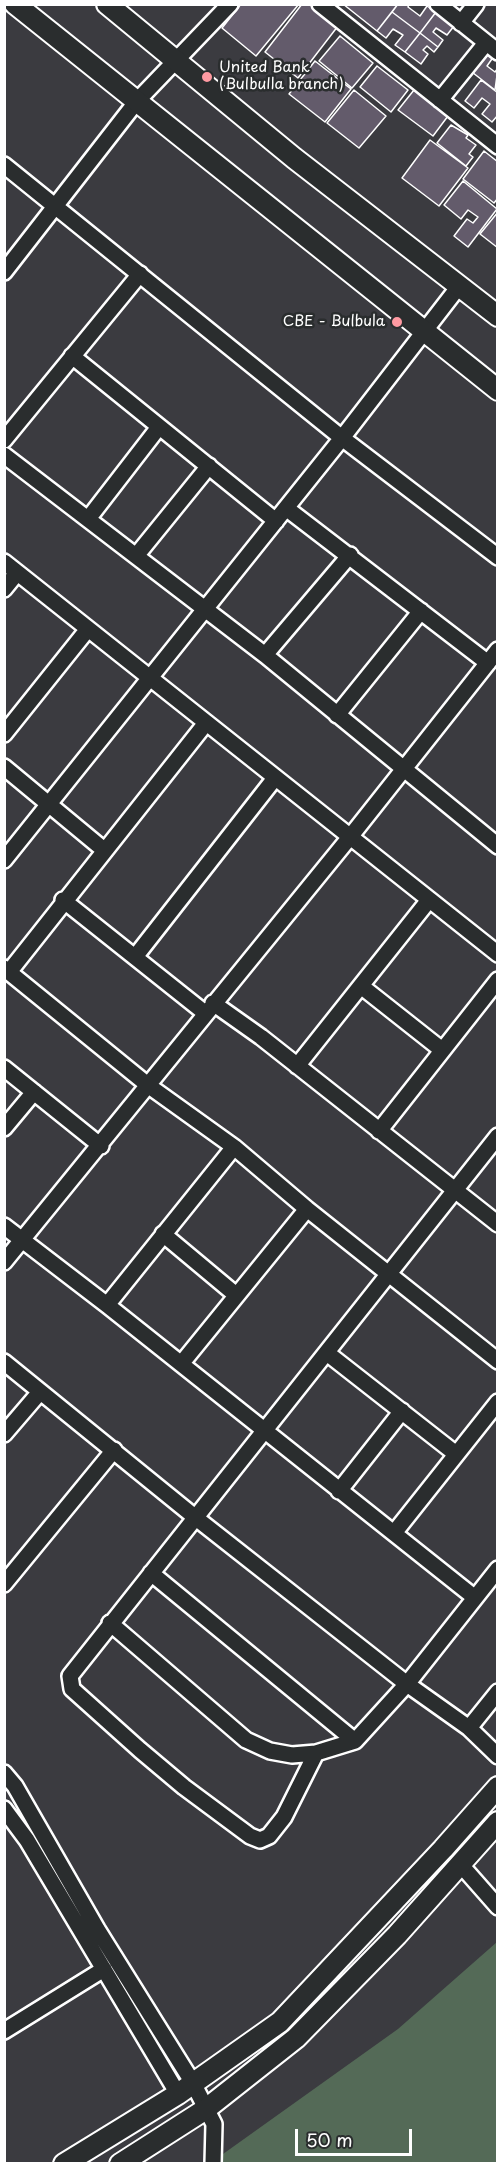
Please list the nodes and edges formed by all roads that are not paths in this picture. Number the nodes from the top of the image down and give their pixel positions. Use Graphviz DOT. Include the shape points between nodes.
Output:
graph roads {
  1 [pos="15,4"];
  2 [pos="107,4"];
  3 [pos="230,4"];
  4 [pos="320,4"];
  5 [pos="438,4"];
  6 [pos="476,4"];
  7 [pos="461,23"];
  8 [pos="492,47"];
  9 [pos="174,60"];
  10 [pos="440,100"];
  11 [pos="137,101"];
  12 [pos="498,146"];
  13 [pos="4,165"];
  14 [pos="57,206"];
  15 [pos="4,272"];
  16 [pos="140,274"];
  17 [pos="460,285"];
  18 [pos="498,316"];
  19 [pos="423,330"];
  20 [pos="72,356"];
  21 [pos="498,390"];
  22 [pos="159,427"];
  23 [pos="342,438"];
  24 [pos="4,440"];
  25 [pos="4,455"];
  26 [pos="209,466"];
  27 [pos="286,508"];
  28 [pos="88,519"];
  29 [pos="276,521"];
  30 [pos="350,555"];
  31 [pos="136,556"];
  32 [pos="498,557"];
  33 [pos="4,562"];
  34 [pos="17,573"];
  35 [pos="4,589"];
  36 [pos="204,610"];
  37 [pos="421,611"];
  38 [pos="88,629"];
  39 [pos="265,655"];
  40 [pos="493,656"];
  41 [pos="150,678"];
  42 [pos="337,715"];
  43 [pos="206,723"];
  44 [pos="4,734"];
  45 [pos="4,767"];
  46 [pos="403,768"];
  47 [pos="276,778"];
  48 [pos="50,803"];
  49 [pos="350,837"];
  50 [pos="498,846"];
  51 [pos="104,850"];
  52 [pos="4,860"];
  53 [pos="63,900"];
  54 [pos="429,900"];
  55 [pos="498,954"];
  56 [pos="135,957"];
  57 [pos="7,970"];
  58 [pos="498,980"];
  59 [pos="361,986"];
  60 [pos="209,1008"];
  61 [pos="442,1050"];
  62 [pos="297,1066"];
  63 [pos="4,1068"];
  64 [pos="148,1086"];
  65 [pos="34,1092"];
  66 [pos="4,1128"];
  67 [pos="379,1131"];
  68 [pos="498,1136"];
  69 [pos="101,1146"];
  70 [pos="234,1147"];
  71 [pos="455,1190"];
  72 [pos="307,1209"];
  73 [pos="498,1224"];
  74 [pos="4,1226"];
  75 [pos="163,1234"];
  76 [pos="22,1240"];
  77 [pos="4,1262"];
  78 [pos="389,1274"];
  79 [pos="236,1295"];
  80 [pos="107,1305"];
  81 [pos="327,1353"];
  82 [pos="498,1361"];
  83 [pos="4,1362"];
  84 [pos="181,1364"];
  85 [pos="40,1392"];
  86 [pos="498,1402"];
  87 [pos="402,1412"];
  88 [pos="264,1431"];
  89 [pos="4,1434"];
  90 [pos="114,1450"];
  91 [pos="456,1454"];
  92 [pos="339,1491"];
  93 [pos="196,1518"];
  94 [pos="394,1533"];
  95 [pos="498,1569"];
  96 [pos="151,1573"];
  97 [pos="4,1584"];
  98 [pos="474,1597"];
  99 [pos="110,1623"];
  100 [pos="407,1684"];
  101 [pos="498,1692"];
  102 [pos="469,1728"];
  103 [pos="355,1740"];
  104 [pos="316,1753"];
  105 [pos="498,1756"];
  106 [pos="4,1773"];
  107 [pos="498,1787"];
  108 [pos="4,1809"];
  109 [pos="498,1822"];
  110 [pos="461,1865"];
  111 [pos="498,1907"];
  112 [pos="104,1968"];
  113 [pos="4,2031"];
  114 [pos="185,2089"];
  115 [pos="206,2109"];
  116 [pos="64,2163"];
  117 [pos="120,2163"];
  118 [pos="213,2163"];
  1 -- 11 [label="main road"];
  2 -- 9 [label="main road"];
  3 -- 9 [label="street"];
  4 -- 10 [label="street"];
  5 -- 7 [label="street"];
  6 -- 7 [label="street"];
  7 -- 8 [label="street"];
  8 -- 10 [label="street"];
  9 -- 11 [label="street"];
  9 -- 17 [label="main road"];
  10 -- 12 [label="street"];
  11 -- 14 [label="street"];
  11 -- 19 [label="main road"];
  13 -- 14 [label="street"];
  14 -- 15 [label="street"];
  14 -- 16 [label="street"];
  16 -- 20 [label="street"];
  16 -- 23 [label="street"];
  17 -- 18 [label="main road"];
  17 -- 19 [label="street"];
  19 -- 21 [label="main road"];
  19 -- 23 [label="street"];
  20 -- 22 [label="street"];
  20 -- 24 [label="street"];
  22 -- 26 [label="street"];
  22 -- 28 [label="street"];
  23 -- 27 [label="street"];
  23 -- 32 [label="street"];
  25 -- 28 [label="street"];
  26 -- 29 [label="street"];
  26 -- 31 [label="street"];
  27 -- 29 [label="street"];
  27 -- 30 [label="street"];
  28 -- 31 [label="street"];
  29 -- 36 [label="street"];
  30 -- 37 [label="street"];
  30 -- 39 [label="street"];
  31 -- 36 [label="street"];
  33 -- 34 [label="street"];
  34 -- 35 [label="street"];
  34 -- 38 [label="street"];
  36 -- 39 [label="street"];
  36 -- 41 [label="street"];
  37 -- 40 [label="street"];
  37 -- 42 [label="street"];
  38 -- 41 [label="street"];
  38 -- 44 [label="street"];
  39 -- 42 [label="street"];
  40 -- 46 [label="street"];
  41 -- 43 [label="street"];
  41 -- 48 [label="street"];
  42 -- 46 [label="street"];
  43 -- 47 [label="street"];
  43 -- 51 [label="street"];
  45 -- 48 [label="street"];
  46 -- 49 [label="street"];
  46 -- 50 [label="street"];
  47 -- 49 [label="street"];
  47 -- 56 [label="street"];
  48 -- 51 [label="street"];
  48 -- 52 [label="street"];
  49 -- 54 [label="street"];
  49 -- 60 [label="street"];
  51 -- 53 [label="street"];
  53 -- 56 [label="street"];
  53 -- 57 [label="street"];
  54 -- 55 [label="street"];
  54 -- 59 [label="street"];
  56 -- 60 [label="street"];
  57 -- 64 [label="street"];
  58 -- 61 [label="street"];
  59 -- 61 [label="street"];
  59 -- 62 [label="street"];
  60 -- 62 [label="street"];
  60 -- 64 [label="street"];
  61 -- 67 [label="street"];
  62 -- 67 [label="street"];
  63 -- 65 [label="street"];
  64 -- 69 [label="street"];
  64 -- 70 [label="street"];
  65 -- 66 [label="street"];
  65 -- 69 [label="street"];
  67 -- 71 [label="street"];
  68 -- 71 [label="street"];
  69 -- 76 [label="street"];
  70 -- 72 [label="street"];
  70 -- 75 [label="street"];
  71 -- 73 [label="street"];
  71 -- 78 [label="street"];
  72 -- 78 [label="street"];
  72 -- 79 [label="street"];
  74 -- 76 [label="street"];
  75 -- 79 [label="street"];
  75 -- 80 [label="street"];
  76 -- 77 [label="street"];
  76 -- 80 [label="street"];
  78 -- 81 [label="street"];
  78 -- 82 [label="street"];
  79 -- 84 [label="street"];
  80 -- 84 [label="street"];
  81 -- 87 [label="street"];
  81 -- 88 [label="street"];
  83 -- 85 [label="street"];
  84 -- 88 [label="street"];
  85 -- 89 [label="street"];
  85 -- 90 [label="street"];
  86 -- 91 [label="street"];
  87 -- 91 [label="street"];
  87 -- 92 [label="street"];
  88 -- 92 [label="street"];
  88 -- 93 [label="street"];
  90 -- 93 [label="street"];
  90 -- 97 [label="street"];
  91 -- 94 [label="street"];
  92 -- 94 [label="street"];
  93 -- 96 [label="street"];
  93 -- 100 [label="street"];
  94 -- 98 [label="street"];
  95 -- 98 [label="street"];
  96 -- 99 [label="street"];
  96 -- 103 [label="street"];
  98 -- 100 [label="street"];
  99 -- 104 [label="street" via="246,1740 282,1754"];
  99 -- 104 [label="street" via="70,1676 72,1689 184,1787 250,1836 260,1840 269,1836 284,1817"];
  100 -- 102 [label="street"];
  100 -- 103 [label="street"];
  101 -- 102 [label="street"];
  102 -- 105 [label="street"];
  103 -- 104 [label="street"];
  106 -- 114 [label="street" via="97,1929"];
  107 -- 114 [label="main road" via="280,2022"];
  108 -- 112 [label="street"];
  109 -- 110 [label="main road"];
  110 -- 111 [label="street"];
  110 -- 115 [label="main road" via="296,2038"];
  112 -- 113 [label="street"];
  112 -- 114 [label="street"];
  114 -- 115 [label="street"];
  114 -- 116 [label="main road"];
  115 -- 117 [label="main road"];
  115 -- 118 [label="street" via="214,2124"];
}
